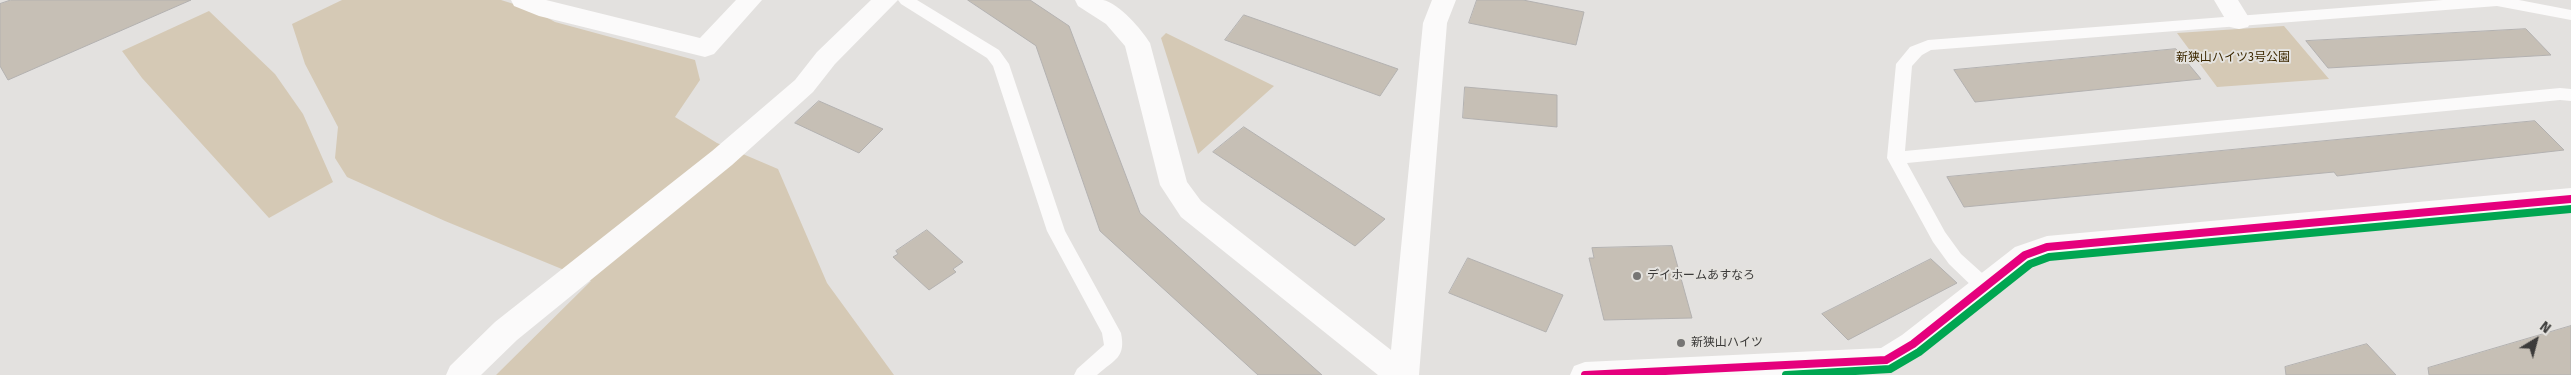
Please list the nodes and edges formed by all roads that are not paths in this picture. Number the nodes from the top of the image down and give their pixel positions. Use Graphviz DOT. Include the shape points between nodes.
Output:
graph roads {
  1 [pos="523,0"];
  2 [pos="750,0"];
  3 [pos="886,0"];
  4 [pos="906,0"];
  5 [pos="1087,0"];
  6 [pos="1444,0"];
  7 [pos="2226,0"];
  8 [pos="2571,15"];
  9 [pos="2240,21"];
  10 [pos="2571,95"];
  11 [pos="1896,158"];
  12 [pos="2571,199"];
  13 [pos="1984,286"];
  14 [pos="461,375"];
  15 [pos="1084,375"];
  16 [pos="1400,375"];
  17 [pos="1404,375"];
  18 [pos="1585,375"];
  1 -- 2 [label="street" via="548,10 705,48"];
  3 -- 14 [label="street" via="826,58 804,86 730,152 506,332"];
  4 -- 15 [label="lane" via="993,54 1001,64 1056,232 1111,333 1114,348"];
  5 -- 16 [label="street" via="1115,18 1138,43 1174,185 1191,209"];
  6 -- 17 [label="street" via="1435,24"];
  7 -- 9 [label="street"];
  8 -- 9 [label="lane" via="2497,1"];
  9 -- 11 [label="lane" via="1928,45 1916,50 1904,64"];
  10 -- 11 [label="lane"];
  11 -- 13 [label="lane" via="1939,237 1955,259"];
  12 -- 13 [label="street" via="2047,246 2025,255"];
  13 -- 18 [label="street" via="1913,344 1886,360"];
}
